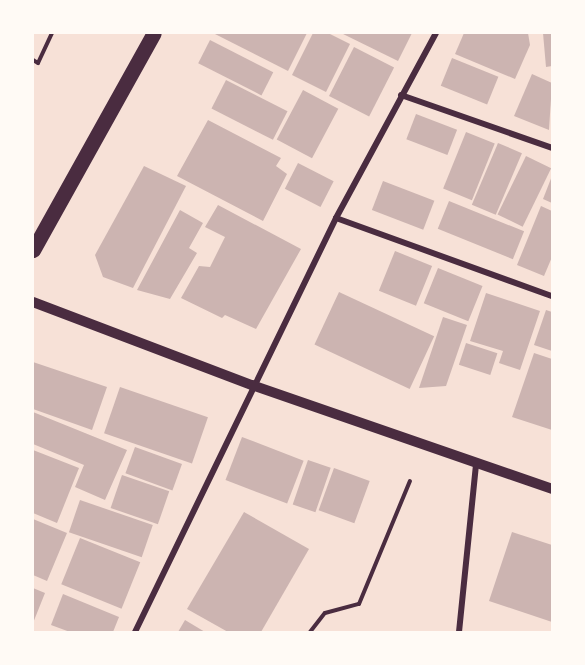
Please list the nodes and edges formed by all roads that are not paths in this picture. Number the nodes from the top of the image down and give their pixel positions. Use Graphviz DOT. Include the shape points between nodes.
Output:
graph roads {
  1 [pos="154,33"];
  2 [pos="436,33"];
  3 [pos="401,94"];
  4 [pos="552,148"];
  5 [pos="336,218"];
  6 [pos="33,250"];
  7 [pos="552,297"];
  8 [pos="33,302"];
  9 [pos="252,385"];
  10 [pos="476,464"];
  11 [pos="552,489"];
  12 [pos="135,632"];
  13 [pos="459,632"];
  1 -- 6 [label="main road"];
  2 -- 3 [label="street"];
  3 -- 4 [label="street"];
  3 -- 5 [label="street"];
  5 -- 7 [label="street"];
  5 -- 9 [label="street"];
  8 -- 9 [label="street"];
  9 -- 10 [label="street"];
  9 -- 12 [label="street"];
  10 -- 11 [label="street"];
  10 -- 13 [label="street"];
}
